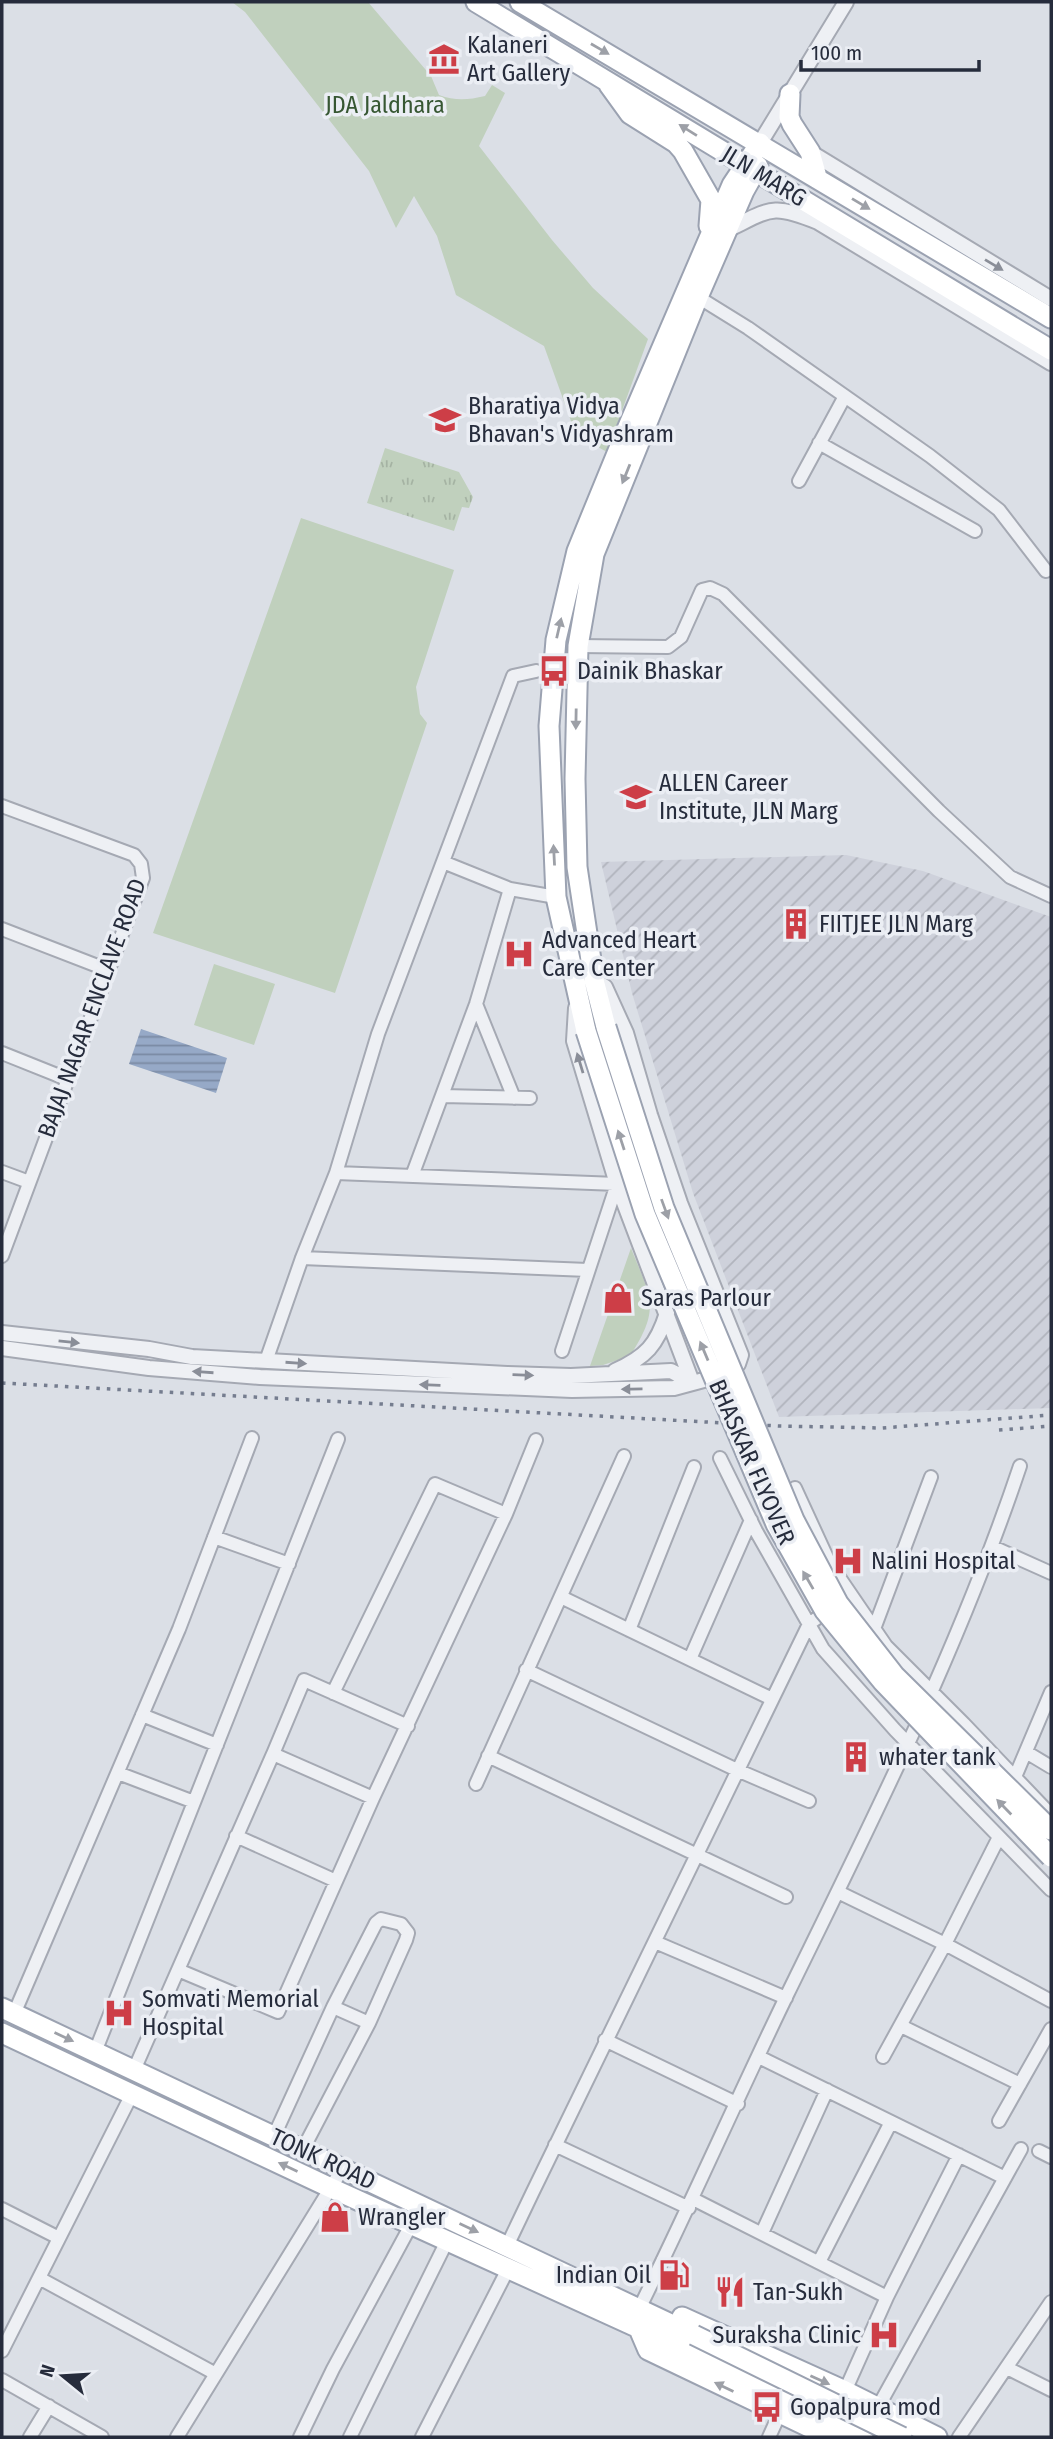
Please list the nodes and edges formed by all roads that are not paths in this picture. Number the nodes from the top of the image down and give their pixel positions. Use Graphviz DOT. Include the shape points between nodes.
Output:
graph roads {
  1 [pos="476,2"];
  2 [pos="846,2"];
  3 [pos="530,4"];
  4 [pos="604,78"];
  5 [pos="790,94"];
  6 [pos="764,146"];
  7 [pos="810,152"];
  8 [pos="751,168"];
  9 [pos="817,177"];
  10 [pos="727,230"];
  11 [pos="708,241"];
  12 [pos="949,247"];
  13 [pos="698,297"];
  14 [pos="1051,299"];
  15 [pos="1051,318"];
  16 [pos="982,322"];
  17 [pos="1045,346"];
  18 [pos="1051,363"];
  19 [pos="845,396"];
  20 [pos="819,443"];
  21 [pos="799,481"];
  22 [pos="975,531"];
  23 [pos="586,552"];
  24 [pos="1046,571"];
  25 [pos="578,646"];
  26 [pos="536,671"];
  27 [pos="2,806"];
  28 [pos="443,862"];
  29 [pos="510,889"];
  30 [pos="1051,896"];
  31 [pos="556,897"];
  32 [pos="2,929"];
  33 [pos="108,970"];
  34 [pos="594,980"];
  35 [pos="576,994"];
  36 [pos="477,1003"];
  37 [pos="2,1053"];
  38 [pos="67,1079"];
  39 [pos="442,1096"];
  40 [pos="514,1098"];
  41 [pos="530,1098"];
  42 [pos="2,1172"];
  43 [pos="336,1173"];
  44 [pos="412,1176"];
  45 [pos="29,1182"];
  46 [pos="617,1184"];
  47 [pos="2,1256"];
  48 [pos="302,1258"];
  49 [pos="588,1270"];
  50 [pos="667,1313"];
  51 [pos="2,1333"];
  52 [pos="2,1348"];
  53 [pos="562,1351"];
  54 [pos="266,1361"];
  55 [pos="607,1374"];
  56 [pos="692,1382"];
  57 [pos="252,1438"];
  58 [pos="338,1439"];
  59 [pos="536,1440"];
  60 [pos="624,1456"];
  61 [pos="720,1458"];
  62 [pos="1020,1466"];
  63 [pos="694,1467"];
  64 [pos="932,1477"];
  65 [pos="795,1488"];
  66 [pos="506,1514"];
  67 [pos="751,1520"];
  68 [pos="214,1537"];
  69 [pos="993,1547"];
  70 [pos="289,1564"];
  71 [pos="1051,1573"];
  72 [pos="850,1594"];
  73 [pos="561,1597"];
  74 [pos="809,1624"];
  75 [pos="874,1629"];
  76 [pos="629,1630"];
  77 [pos="690,1659"];
  78 [pos="526,1670"];
  79 [pos="933,1692"];
  80 [pos="1051,1692"];
  81 [pos="333,1693"];
  82 [pos="772,1699"];
  83 [pos="142,1715"];
  84 [pos="408,1726"];
  85 [pos="216,1745"];
  86 [pos="909,1745"];
  87 [pos="1026,1752"];
  88 [pos="273,1754"];
  89 [pos="488,1756"];
  90 [pos="1051,1767"];
  91 [pos="737,1770"];
  92 [pos="118,1773"];
  93 [pos="1015,1777"];
  94 [pos="476,1784"];
  95 [pos="373,1798"];
  96 [pos="809,1801"];
  97 [pos="194,1802"];
  98 [pos="1051,1815"];
  99 [pos="1051,1830"];
  100 [pos="236,1836"];
  101 [pos="999,1837"];
  102 [pos="697,1854"];
  103 [pos="1051,1857"];
  104 [pos="336,1881"];
  105 [pos="1051,1890"];
  106 [pos="838,1892"];
  107 [pos="786,1897"];
  108 [pos="655,1942"];
  109 [pos="945,1944"];
  110 [pos="178,1970"];
  111 [pos="786,1998"];
  112 [pos="1051,2001"];
  113 [pos="333,2007"];
  114 [pos="8,2011"];
  115 [pos="369,2023"];
  116 [pos="901,2026"];
  117 [pos="1051,2028"];
  118 [pos="2,2033"];
  119 [pos="605,2040"];
  120 [pos="95,2052"];
  121 [pos="759,2057"];
  122 [pos="883,2057"];
  123 [pos="134,2070"];
  124 [pos="1020,2084"];
  125 [pos="827,2090"];
  126 [pos="132,2094"];
  127 [pos="738,2104"];
  128 [pos="999,2121"];
  129 [pos="891,2122"];
  130 [pos="274,2136"];
  131 [pos="555,2145"];
  132 [pos="303,2149"];
  133 [pos="1021,2149"];
  134 [pos="1038,2151"];
  135 [pos="959,2155"];
  136 [pos="1051,2157"];
  137 [pos="343,2168"];
  138 [pos="1004,2178"];
  139 [pos="331,2188"];
  140 [pos="691,2204"];
  141 [pos="2,2209"];
  142 [pos="411,2225"];
  143 [pos="762,2233"];
  144 [pos="59,2238"];
  145 [pos="447,2241"];
  146 [pos="507,2246"];
  147 [pos="819,2262"];
  148 [pos="508,2269"];
  149 [pos="39,2278"];
  150 [pos="887,2297"];
  151 [pos="1051,2304"];
  152 [pos="641,2316"];
  153 [pos="689,2342"];
  154 [pos="2,2351"];
  155 [pos="1007,2368"];
  156 [pos="216,2374"];
  157 [pos="2,2381"];
  158 [pos="1051,2390"];
  159 [pos="845,2391"];
  160 [pos="48,2406"];
  161 [pos="877,2409"];
  162 [pos="780,2413"];
  163 [pos="904,2433"];
  164 [pos="30,2437"];
  165 [pos="102,2437"];
  166 [pos="177,2437"];
  167 [pos="300,2437"];
  168 [pos="350,2437"];
  169 [pos="422,2437"];
  170 [pos="769,2437"];
  171 [pos="830,2437"];
  172 [pos="863,2437"];
  173 [pos="937,2437"];
  174 [pos="959,2437"];
  1 -- 4 [label="main road, JLN MARG"];
  2 -- 5 [label="street"];
  3 -- 6 [label="main road, JLN MARG, one-way"];
  8 -- 4 [label="main road, JLN MARG, one-way"];
  4 -- 11 [label="main road" via="630,114 683,151 711,200"];
  5 -- 6 [label="street"];
  5 -- 7 [label="main road" via="789,117"];
  6 -- 8 [label="main road"];
  6 -- 9 [label="main road, JLN MARG"];
  7 -- 9 [label="main road"];
  7 -- 12 [label="street"];
  8 -- 10 [label="main road"];
  8 -- 11 [label="main road" via="732,185"];
  8 -- 17 [label="main road, JLN MARG"];
  9 -- 12 [label="main road, JLN MARG, one-way"];
  10 -- 13 [label="main road"];
  10 -- 16 [label="street" via="772,209 789,211 818,222"];
  11 -- 23 [label="main road"];
  12 -- 14 [label="street, one-way"];
  12 -- 15 [label="main road, JLN MARG"];
  13 -- 19 [label="street"];
  13 -- 23 [label="main road, one-way"];
  16 -- 17 [label="main road"];
  16 -- 18 [label="street"];
  19 -- 20 [label="street"];
  19 -- 24 [label="street" via="999,510"];
  20 -- 21 [label="street"];
  20 -- 22 [label="street"];
  23 -- 25 [label="main road, BHASKAR FLYOVER"];
  31 -- 23 [label="main road, BHASKAR FLYOVER, one-way" via="549,726 556,640"];
  25 -- 30 [label="street" via="668,647 681,637 702,590 723,594 1010,877"];
  25 -- 34 [label="main road, BHASKAR FLYOVER, one-way" via="576,849"];
  26 -- 28 [label="street" via="513,676"];
  27 -- 33 [label="street, BAJAJ NAGAR ENCLAVE ROAD" via="121,849 141,864 143,878"];
  28 -- 29 [label="street"];
  28 -- 43 [label="street" via="379,1034"];
  29 -- 31 [label="street"];
  29 -- 36 [label="street"];
  31 -- 35 [label="main road, BHASKAR FLYOVER"];
  32 -- 33 [label="street"];
  33 -- 38 [label="street, BAJAJ NAGAR ENCLAVE ROAD"];
  34 -- 56 [label="street" via="606,987 626,1032 680,1203 741,1354 738,1364 726,1374"];
  34 -- 99 [label="main road, BHASKAR FLYOVER, one-way, bridge" via="664,1208 794,1520 838,1603 895,1675"];
  46 -- 35 [label="street, one-way" via="574,1041"];
  103 -- 35 [label="main road, BHASKAR FLYOVER, one-way, bridge" via="883,1682 825,1611 776,1524 645,1214"];
  36 -- 39 [label="street"];
  36 -- 40 [label="street"];
  37 -- 38 [label="street"];
  38 -- 45 [label="street, BAJAJ NAGAR ENCLAVE ROAD"];
  39 -- 40 [label="street"];
  39 -- 44 [label="street"];
  40 -- 41 [label="street"];
  42 -- 45 [label="street"];
  43 -- 44 [label="street"];
  43 -- 48 [label="street"];
  44 -- 46 [label="street"];
  45 -- 47 [label="street, BAJAJ NAGAR ENCLAVE ROAD"];
  46 -- 49 [label="street"];
  46 -- 50 [label="street"];
  48 -- 49 [label="street"];
  48 -- 54 [label="street"];
  49 -- 53 [label="street"];
  50 -- 55 [label="street" via="655,1343 638,1359"];
  50 -- 56 [label="street"];
  51 -- 54 [label="street, one-way" via="192,1357"];
  56 -- 52 [label="street, one-way" via="674,1388 572,1390 398,1384 149,1368"];
  54 -- 55 [label="street, one-way" via="507,1374"];
  55 -- 56 [label="street" via="671,1371"];
  57 -- 68 [label="street"];
  58 -- 70 [label="street"];
  59 -- 66 [label="street"];
  60 -- 73 [label="street"];
  61 -- 67 [label="street"];
  62 -- 69 [label="street"];
  63 -- 76 [label="street"];
  64 -- 75 [label="street"];
  65 -- 72 [label="street" via="830,1564"];
  66 -- 81 [label="street" via="435,1484"];
  66 -- 84 [label="street"];
  67 -- 74 [label="street"];
  67 -- 77 [label="street"];
  68 -- 70 [label="street"];
  68 -- 83 [label="street"];
  69 -- 71 [label="street"];
  69 -- 79 [label="street"];
  70 -- 85 [label="street"];
  72 -- 74 [label="street"];
  72 -- 75 [label="street"];
  73 -- 76 [label="street"];
  73 -- 78 [label="street"];
  74 -- 82 [label="street"];
  74 -- 86 [label="street" via="823,1649"];
  75 -- 79 [label="street"];
  76 -- 77 [label="street"];
  77 -- 82 [label="street"];
  78 -- 89 [label="street"];
  78 -- 91 [label="street"];
  79 -- 86 [label="street"];
  79 -- 93 [label="street"];
  80 -- 87 [label="street"];
  81 -- 84 [label="street"];
  81 -- 88 [label="street" via="304,1680"];
  82 -- 91 [label="street"];
  83 -- 85 [label="street"];
  83 -- 92 [label="street"];
  84 -- 95 [label="street"];
  85 -- 97 [label="street"];
  86 -- 101 [label="street"];
  86 -- 106 [label="street"];
  87 -- 90 [label="street"];
  87 -- 93 [label="street"];
  88 -- 95 [label="street"];
  88 -- 100 [label="street"];
  89 -- 94 [label="street"];
  89 -- 102 [label="street"];
  91 -- 96 [label="street"];
  91 -- 102 [label="street"];
  92 -- 97 [label="street"];
  92 -- 114 [label="street"];
  93 -- 98 [label="street"];
  95 -- 104 [label="street"];
  97 -- 120 [label="street"];
  100 -- 104 [label="street"];
  100 -- 110 [label="street"];
  101 -- 105 [label="street"];
  101 -- 109 [label="street"];
  102 -- 107 [label="street"];
  102 -- 108 [label="street"];
  104 -- 110 [label="street" via="278,2011"];
  106 -- 109 [label="street"];
  106 -- 111 [label="street"];
  108 -- 111 [label="street"];
  108 -- 119 [label="street"];
  109 -- 112 [label="street"];
  109 -- 116 [label="street"];
  110 -- 123 [label="street"];
  111 -- 121 [label="street"];
  113 -- 115 [label="street"];
  113 -- 115 [label="street" via="376,1923 381,1919 401,1924 408,1933 406,1940"];
  113 -- 130 [label="street"];
  114 -- 120 [label="main road, TONK ROAD, one-way"];
  115 -- 132 [label="street"];
  116 -- 122 [label="street"];
  116 -- 124 [label="street"];
  117 -- 124 [label="street"];
  118 -- 126 [label="main road, TONK ROAD"];
  119 -- 127 [label="street"];
  119 -- 131 [label="street"];
  120 -- 123 [label="main road, TONK ROAD"];
  121 -- 125 [label="street"];
  121 -- 127 [label="street"];
  123 -- 130 [label="main road, TONK ROAD"];
  124 -- 128 [label="street"];
  125 -- 129 [label="street"];
  125 -- 143 [label="street"];
  139 -- 126 [label="main road, TONK ROAD, one-way"];
  126 -- 144 [label="street"];
  127 -- 140 [label="street"];
  129 -- 135 [label="street"];
  129 -- 147 [label="street"];
  130 -- 132 [label="main road, TONK ROAD"];
  131 -- 140 [label="street"];
  131 -- 146 [label="street"];
  132 -- 137 [label="main road, TONK ROAD"];
  133 -- 138 [label="street"];
  134 -- 136 [label="street"];
  135 -- 138 [label="street"];
  135 -- 150 [label="street"];
  137 -- 139 [label="street"];
  137 -- 146 [label="main road, TONK ROAD, one-way"];
  138 -- 161 [label="street"];
  139 -- 142 [label="main road, TONK ROAD"];
  139 -- 156 [label="street"];
  140 -- 143 [label="street"];
  140 -- 152 [label="street"];
  141 -- 144 [label="street"];
  142 -- 145 [label="main road, TONK ROAD"];
  142 -- 167 [label="street"];
  143 -- 147 [label="street"];
  144 -- 149 [label="street"];
  145 -- 148 [label="main road, TONK ROAD"];
  145 -- 168 [label="street"];
  146 -- 152 [label="main road, TONK ROAD"];
  147 -- 150 [label="street"];
  148 -- 152 [label="main road, TONK ROAD"];
  148 -- 169 [label="street"];
  149 -- 154 [label="street"];
  149 -- 156 [label="street"];
  150 -- 159 [label="street"];
  151 -- 155 [label="street"];
  152 -- 153 [label="main road"];
  152 -- 159 [label="main road, one-way" via="664,2309"];
  162 -- 152 [label="main road, one-way" via="648,2350"];
  153 -- 163 [label="main road, bridge"];
  153 -- 172 [label="main road"];
  155 -- 158 [label="street"];
  155 -- 174 [label="street"];
  156 -- 166 [label="street"];
  157 -- 160 [label="street"];
  159 -- 161 [label="main road"];
  160 -- 164 [label="street"];
  160 -- 165 [label="street"];
  161 -- 163 [label="main road"];
  162 -- 170 [label="street"];
  162 -- 171 [label="main road"];
  163 -- 173 [label="main road"];
}
